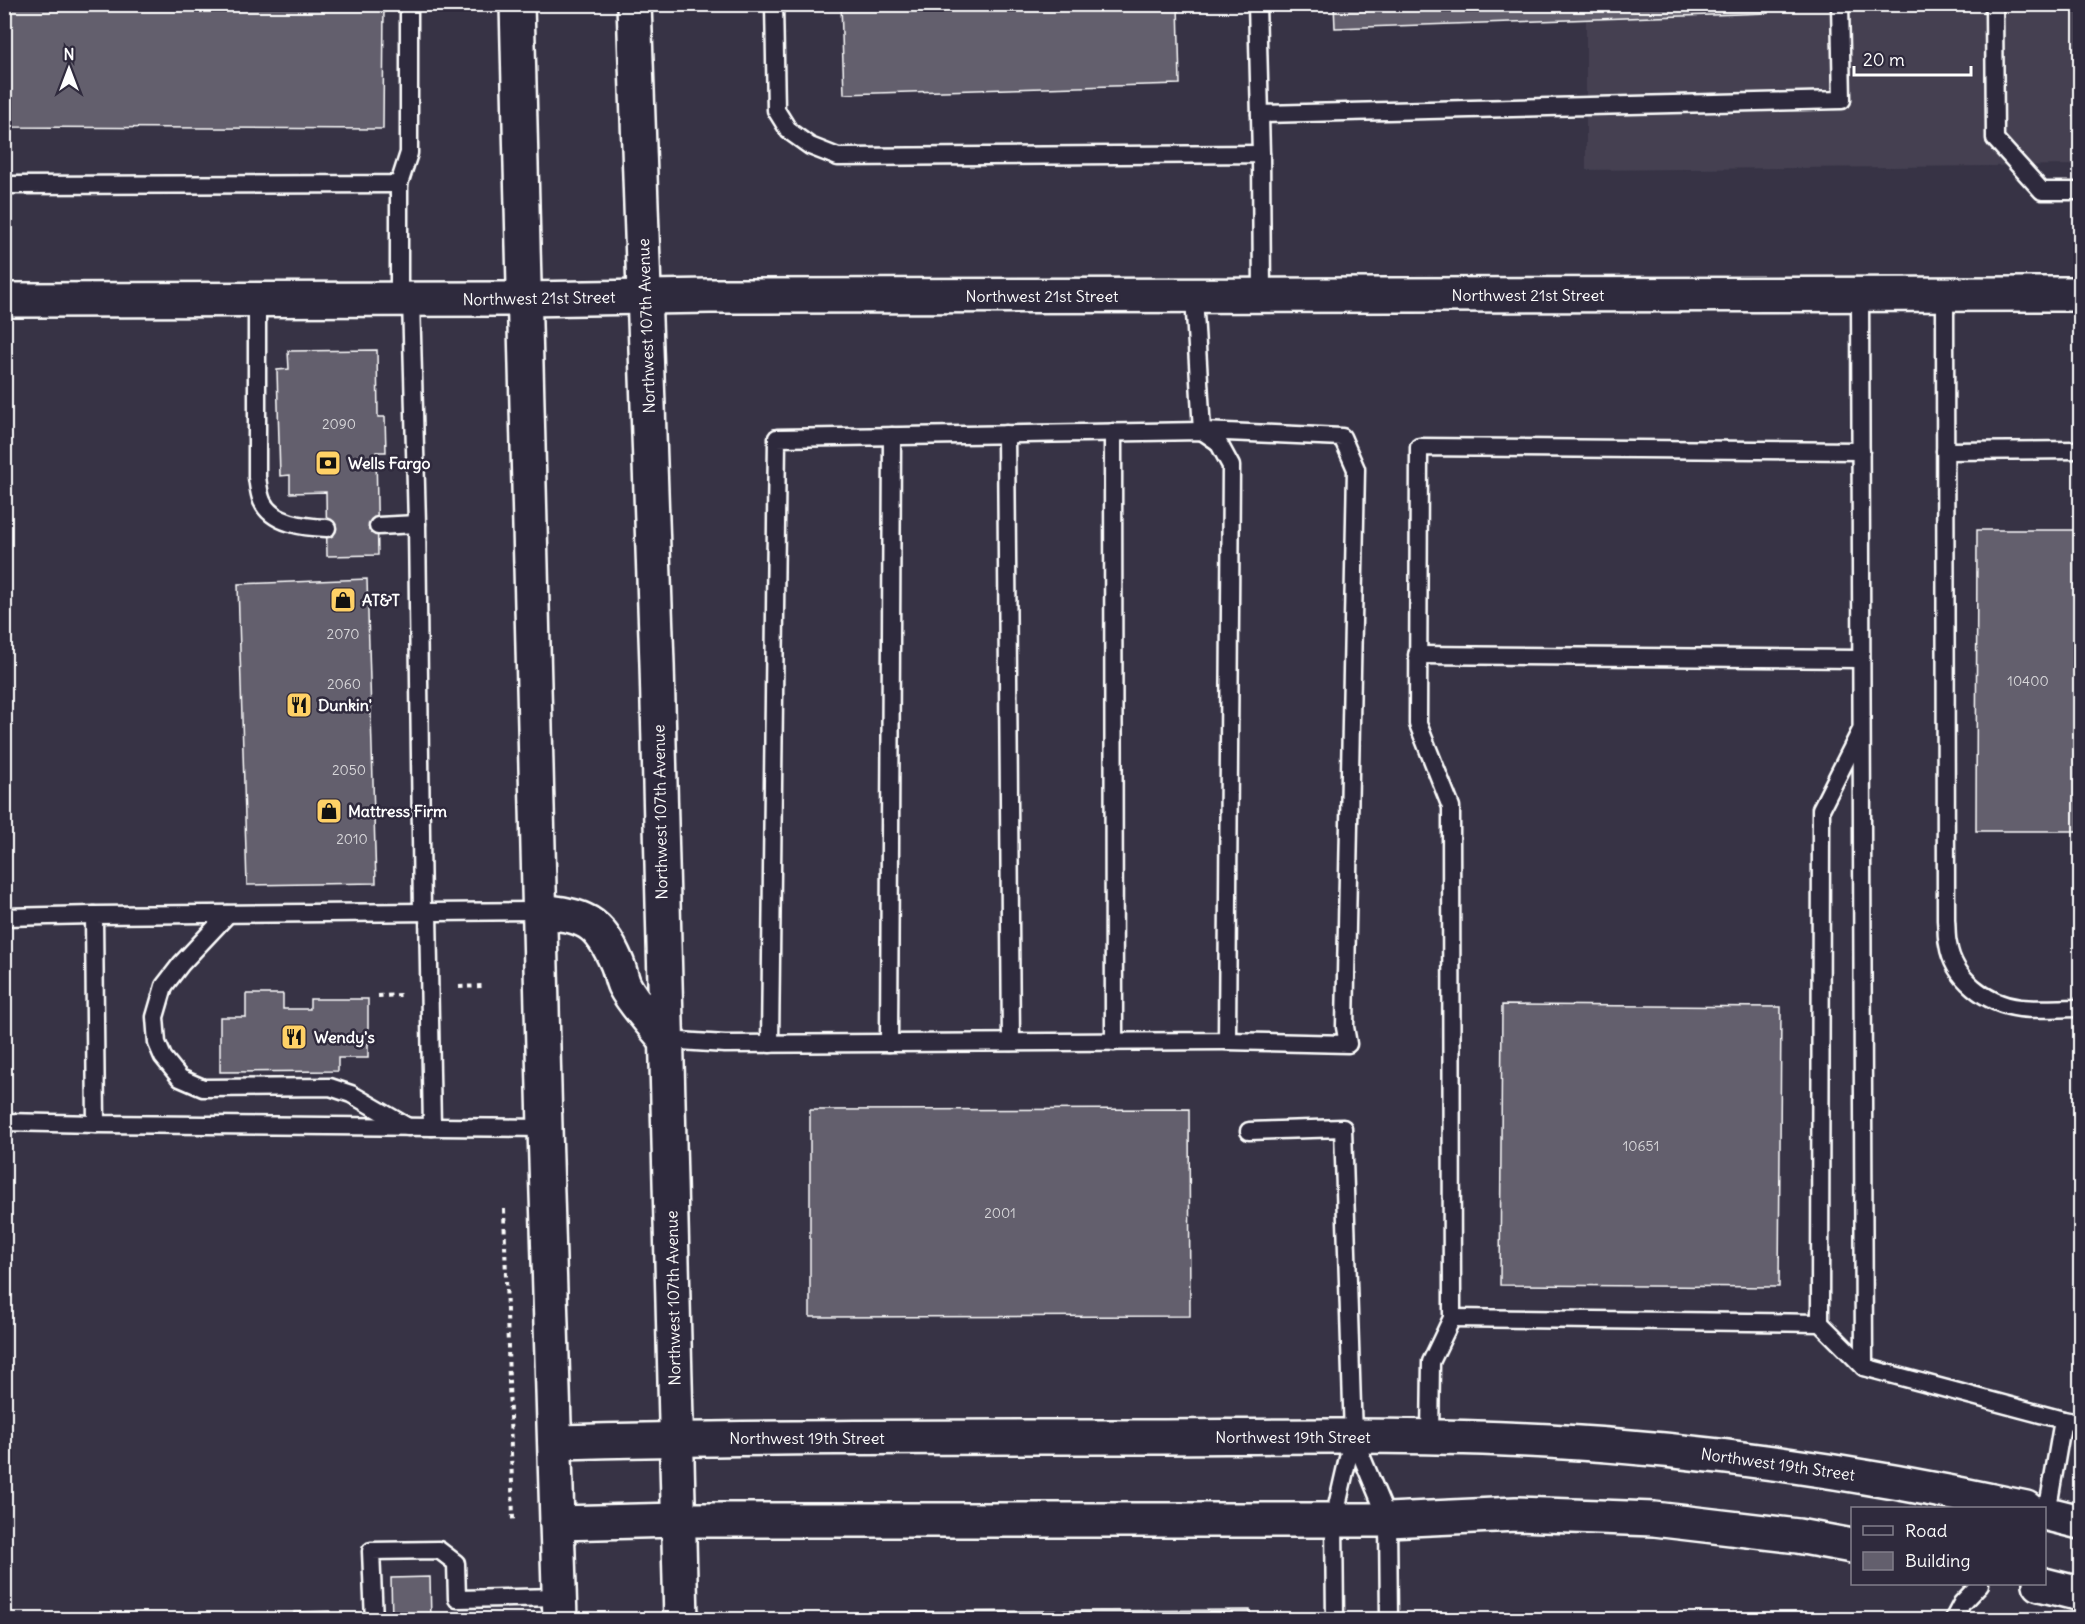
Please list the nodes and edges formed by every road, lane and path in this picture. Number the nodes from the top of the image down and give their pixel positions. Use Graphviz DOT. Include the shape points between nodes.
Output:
graph roads {
  1 [pos="409,4"];
  2 [pos="517,4"];
  3 [pos="634,4"];
  4 [pos="774,4"];
  5 [pos="1257,4"];
  6 [pos="1840,4"];
  7 [pos="1994,4"];
  8 [pos="1260,114"];
  9 [pos="1261,154"];
  10 [pos="4,184"];
  11 [pos="399,184"];
  12 [pos="2080,191"];
  13 [pos="1860,294"];
  14 [pos="1945,294"];
  15 [pos="2080,294"];
  16 [pos="1262,295"];
  17 [pos="1194,296"];
  18 [pos="645,297"];
  19 [pos="405,299"];
  20 [pos="524,299"];
  21 [pos="4,300"];
  22 [pos="257,300"];
  23 [pos="1202,431"];
  24 [pos="1113,432"];
  25 [pos="1006,434"];
  26 [pos="891,436"];
  27 [pos="2080,450"];
  28 [pos="1861,451"];
  29 [pos="1945,451"];
  30 [pos="417,524"];
  31 [pos="378,526"];
  32 [pos="327,528"];
  33 [pos="1417,655"];
  34 [pos="1861,659"];
  35 [pos="1862,728"];
  36 [pos="539,911"];
  37 [pos="425,912"];
  38 [pos="228,914"];
  39 [pos="94,915"];
  40 [pos="4,917"];
  41 [pos="482,987"];
  42 [pos="449,988"];
  43 [pos="412,995"];
  44 [pos="378,996"];
  45 [pos="2080,1008"];
  46 [pos="666,1040"];
  47 [pos="1227,1041"];
  48 [pos="1011,1042"];
  49 [pos="1114,1042"];
  50 [pos="889,1043"];
  51 [pos="770,1044"];
  52 [pos="4,1122"];
  53 [pos="96,1124"];
  54 [pos="408,1127"];
  55 [pos="432,1127"];
  56 [pos="545,1128"];
  57 [pos="1250,1131"];
  58 [pos="504,1209"];
  59 [pos="1452,1318"];
  60 [pos="1820,1323"];
  61 [pos="1864,1367"];
  62 [pos="2063,1420"];
  63 [pos="2080,1423"];
  64 [pos="1353,1436"];
  65 [pos="676,1438"];
  66 [pos="1430,1438"];
  67 [pos="555,1442"];
  68 [pos="2015,1507"];
  69 [pos="2041,1507"];
  70 [pos="2046,1514"];
  71 [pos="1334,1519"];
  72 [pos="513,1520"];
  73 [pos="679,1520"];
  74 [pos="1388,1520"];
  75 [pos="2080,1522"];
  76 [pos="557,1523"];
  77 [pos="1851,1546"];
  78 [pos="1979,1585"];
  79 [pos="2044,1585"];
  80 [pos="2080,1594"];
  81 [pos="560,1608"];
  82 [pos="374,1620"];
  83 [pos="681,1620"];
  84 [pos="1335,1620"];
  85 [pos="1389,1620"];
  86 [pos="1953,1620"];
  1 -- 11 [label="lane" via="409,153"];
  2 -- 20 [label="street"];
  3 -- 18 [label="street, Northwest 107th Avenue"];
  4 -- 9 [label="lane" via="776,110 789,131 810,146 838,157"];
  5 -- 8 [label="lane"];
  6 -- 8 [label="lane" via="1842,100"];
  7 -- 12 [label="lane" via="1995,139 2042,191"];
  8 -- 9 [label="lane"];
  9 -- 16 [label="lane"];
  10 -- 11 [label="lane"];
  11 -- 19 [label="lane"];
  13 -- 14 [label="street, Northwest 21st Street"];
  13 -- 16 [label="street, Northwest 21st Street"];
  13 -- 28 [label="lane"];
  14 -- 15 [label="street, Northwest 21st Street"];
  14 -- 29 [label="lane"];
  16 -- 17 [label="street, Northwest 21st Street"];
  17 -- 18 [label="street, Northwest 21st Street"];
  17 -- 23 [label="lane"];
  18 -- 20 [label="street, Northwest 21st Street"];
  18 -- 46 [label="street, Northwest 107th Avenue"];
  19 -- 20 [label="street, Northwest 21st Street"];
  19 -- 22 [label="street, Northwest 21st Street"];
  19 -- 30 [label="lane"];
  20 -- 36 [label="street"];
  21 -- 22 [label="street, Northwest 21st Street"];
  22 -- 32 [label="lane" via="257,477 262,501 270,513 289,523"];
  23 -- 24 [label="lane"];
  23 -- 47 [label="lane" via="1218,442 1231,466"];
  23 -- 47 [label="lane" via="1342,436 1356,469 1345,1016 1348,1044"];
  24 -- 25 [label="lane"];
  24 -- 49 [label="lane"];
  25 -- 26 [label="lane"];
  25 -- 48 [label="lane"];
  26 -- 50 [label="lane"];
  26 -- 51 [label="lane" via="777,438"];
  27 -- 29 [label="lane"];
  28 -- 33 [label="lane" via="1419,447"];
  28 -- 34 [label="lane"];
  29 -- 45 [label="lane" via="1948,946 1957,969 1973,988 1994,1001 2019,1008"];
  30 -- 31 [label="lane"];
  30 -- 37 [label="lane"];
  33 -- 34 [label="lane"];
  33 -- 59 [label="lane" via="1418,724 1451,807"];
  34 -- 35 [label="lane"];
  35 -- 60 [label="lane" via="1821,809"];
  35 -- 61 [label="lane"];
  36 -- 37 [label="lane"];
  36 -- 46 [label="street" via="572,914 600,933 624,985"];
  36 -- 56 [label="street"];
  37 -- 38 [label="lane"];
  37 -- 55 [label="lane"];
  38 -- 39 [label="lane"];
  38 -- 54 [label="lane" via="164,987 155,1017 157,1043 180,1078 203,1088 330,1087 351,1094"];
  39 -- 40 [label="lane"];
  39 -- 53 [label="lane"];
  41 -- 42 [label="path"];
  43 -- 44 [label="path"];
  46 -- 51 [label="lane"];
  46 -- 65 [label="street, Northwest 107th Avenue"];
  47 -- 49 [label="lane"];
  48 -- 49 [label="lane"];
  48 -- 50 [label="lane"];
  50 -- 51 [label="lane"];
  52 -- 53 [label="lane"];
  53 -- 54 [label="lane"];
  54 -- 55 [label="lane"];
  55 -- 56 [label="lane"];
  56 -- 67 [label="street"];
  57 -- 64 [label="lane" via="1343,1128"];
  58 -- 72 [label="path"];
  59 -- 60 [label="lane"];
  59 -- 66 [label="lane" via="1431,1362"];
  60 -- 61 [label="lane"];
  61 -- 62 [label="lane"];
  62 -- 63 [label="lane"];
  62 -- 69 [label="lane"];
  64 -- 65 [label="street, Northwest 19th Street"];
  64 -- 66 [label="street, Northwest 19th Street"];
  64 -- 71 [label="lane"];
  64 -- 74 [label="lane"];
  65 -- 67 [label="street, Northwest 19th Street"];
  65 -- 73 [label="street, Northwest 107th Avenue"];
  66 -- 68 [label="street, Northwest 19th Street" via="1548,1441 1688,1452 1831,1470"];
  67 -- 76 [label="street"];
  70 -- 75 [label="street, Northwest 19th Street"];
  71 -- 73 [label="street"];
  71 -- 74 [label="street"];
  71 -- 84 [label="lane"];
  73 -- 76 [label="street"];
  73 -- 83 [label="street, Northwest 107th Avenue"];
  74 -- 77 [label="street" via="1516,1514 1654,1519"];
  74 -- 85 [label="lane"];
  76 -- 81 [label="street"];
  78 -- 86 [label="lane"];
  79 -- 80 [label="street"];
  81 -- 82 [label="lane" via="457,1599 456,1563 440,1550 371,1551"];
}
